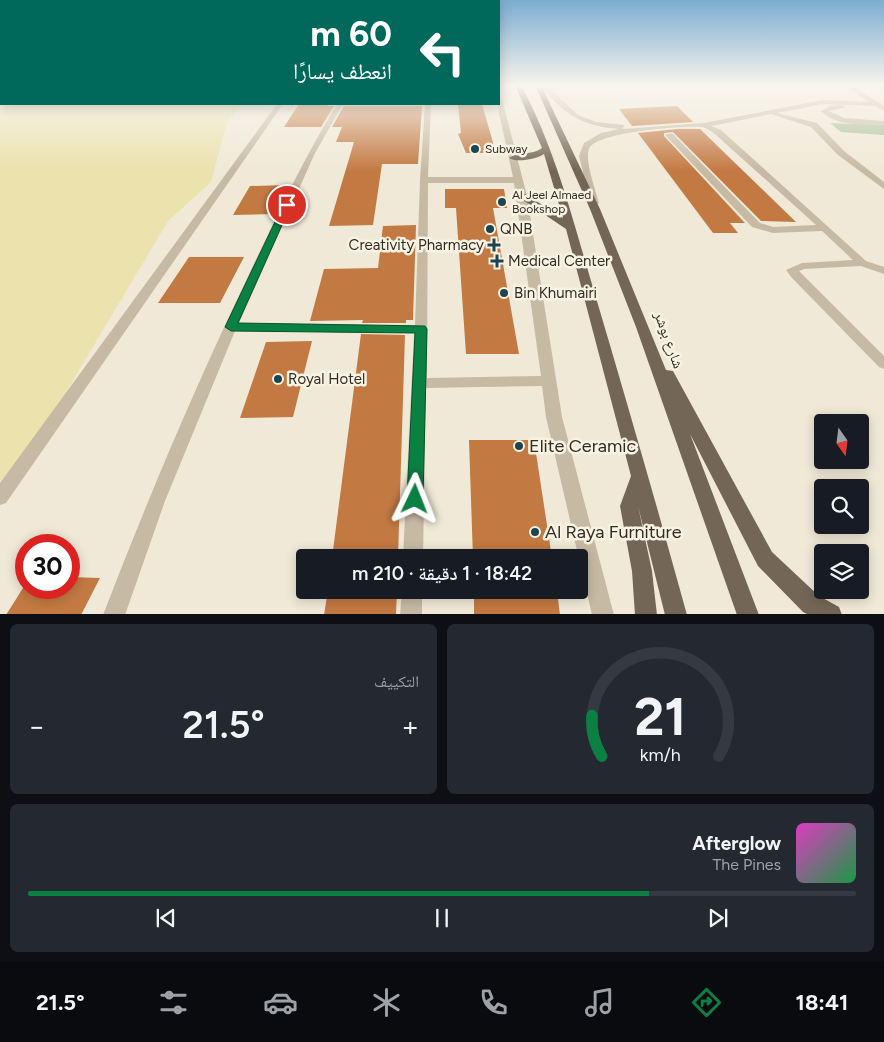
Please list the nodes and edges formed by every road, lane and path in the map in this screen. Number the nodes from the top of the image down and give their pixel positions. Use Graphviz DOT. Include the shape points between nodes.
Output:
graph roads {
  1 [pos="273,114"];
  2 [pos="334,114"];
  3 [pos="427,114"];
  4 [pos="502,114"];
  5 [pos="530,114"];
  6 [pos="551,114"];
  7 [pos="569,114"];
  8 [pos="765,114"];
  9 [pos="771,114"];
  10 [pos="826,114"];
  11 [pos="876,114"];
  12 [pos="884,114"];
  13 [pos="884,123"];
  14 [pos="704,125"];
  15 [pos="656,128"];
  16 [pos="669,135"];
  17 [pos="545,149"];
  18 [pos="513,158"];
  19 [pos="424,180"];
  20 [pos="516,180"];
  21 [pos="884,186"];
  22 [pos="522,196"];
  23 [pos="595,208"];
  24 [pos="570,227"];
  25 [pos="826,228"];
  26 [pos="862,264"];
  27 [pos="884,271"];
  28 [pos="231,327"];
  29 [pos="643,327"];
  30 [pos="421,329"];
  31 [pos="884,364"];
  32 [pos="548,381"];
  33 [pos="419,383"];
  34 [pos="640,474"];
  35 [pos="0,497"];
  36 [pos="413,549"];
  37 [pos="412,599"];
  38 [pos="114,614"];
  39 [pos="411,614"];
  40 [pos="602,614"];
  41 [pos="646,614"];
  42 [pos="676,614"];
  43 [pos="748,614"];
  44 [pos="831,614"];
  1 -- 35 [label="street"];
  2 -- 28 [label="street" via="311,153"];
  3 -- 19 [label="street"];
  4 -- 18 [label="street"];
  5 -- 17 [label="main road"];
  6 -- 23 [label="main road, شارع بوشر"];
  7 -- 15 [label="street" via="584,121 613,126"];
  8 -- 14 [label="street"];
  9 -- 21 [label="street" via="814,125 841,154"];
  10 -- 13 [label="street" via="838,120"];
  11 -- 12 [label="street"];
  14 -- 15 [label="street"];
  14 -- 25 [label="street" via="718,132"];
  15 -- 23 [label="street" via="612,133 587,145 583,156"];
  16 -- 25 [label="street" via="756,225 773,230"];
  17 -- 18 [label="main road" via="537,155"];
  17 -- 24 [label="main road"];
  18 -- 20 [label="street"];
  19 -- 20 [label="street"];
  19 -- 30 [label="street"];
  20 -- 22 [label="street"];
  22 -- 24 [label="main road"];
  22 -- 32 [label="street"];
  23 -- 29 [label="main road, شارع بوشر"];
  24 -- 34 [label="main road"];
  25 -- 26 [label="street"];
  26 -- 27 [label="street"];
  26 -- 31 [label="street" via="802,266 792,270"];
  28 -- 30 [label="street"];
  28 -- 38 [label="street" via="156,502"];
  29 -- 43 [label="main road, شارع بوشر"];
  29 -- 44 [label="main road" via="765,559 811,604"];
  30 -- 33 [label="street"];
  32 -- 33 [label="street"];
  32 -- 40 [label="street"];
  33 -- 36 [label="street"];
  34 -- 41 [label="main road" via="629,506 642,571"];
  34 -- 42 [label="main road"];
  37 -- 39 [label="street"];
}
